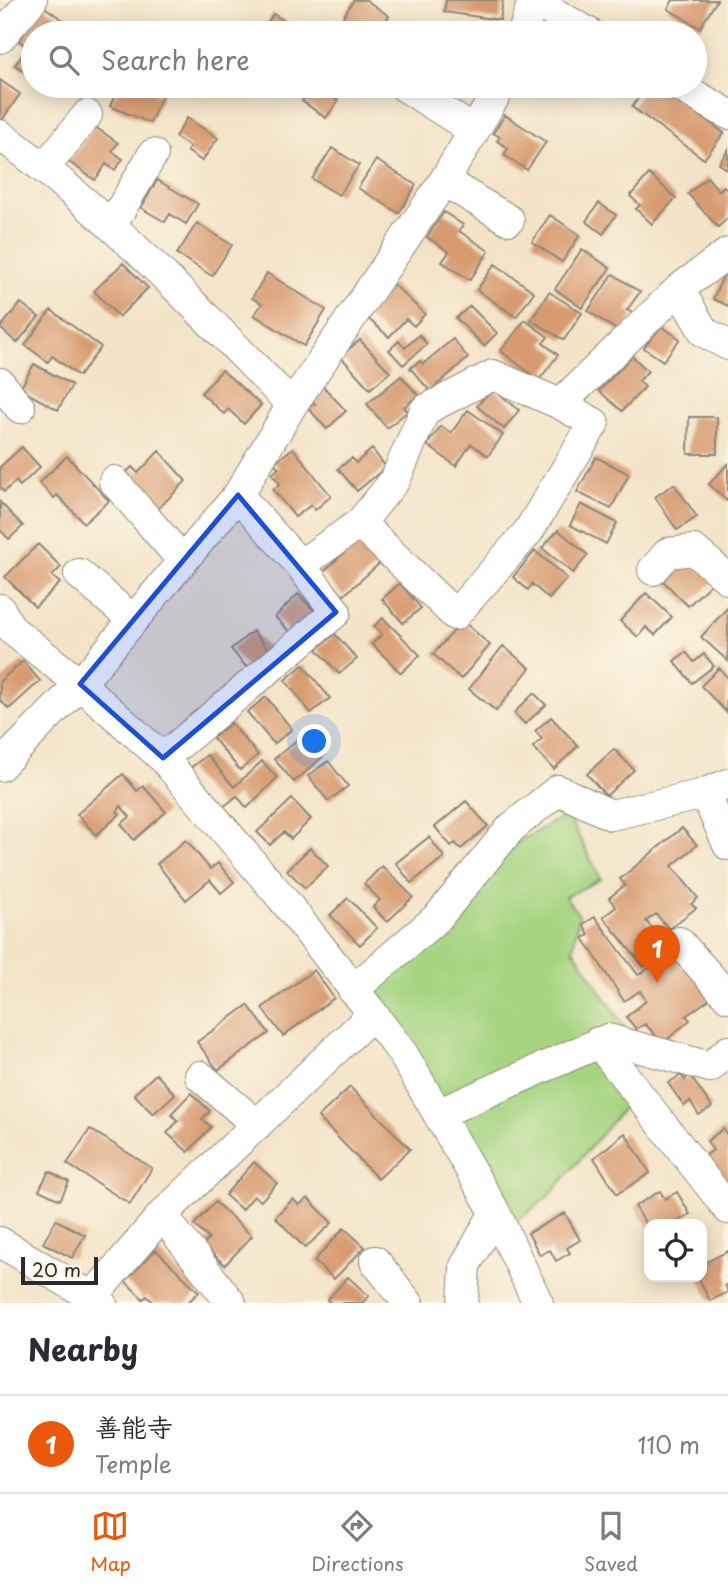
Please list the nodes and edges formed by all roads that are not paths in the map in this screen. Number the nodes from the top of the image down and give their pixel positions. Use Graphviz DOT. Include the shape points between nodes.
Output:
graph roads {
  1 [pos="32,0"];
  2 [pos="533,1"];
  3 [pos="527,21"];
  4 [pos="568,21"];
  5 [pos="0,38"];
  6 [pos="423,98"];
  7 [pos="493,98"];
  8 [pos="700,98"];
  9 [pos="728,114"];
  10 [pos="87,115"];
  11 [pos="473,130"];
  12 [pos="0,135"];
  13 [pos="153,154"];
  14 [pos="45,167"];
  15 [pos="444,181"];
  16 [pos="509,220"];
  17 [pos="111,226"];
  18 [pos="728,253"];
  19 [pos="679,289"];
  20 [pos="728,345"];
  21 [pos="0,383"];
  22 [pos="561,404"];
  23 [pos="292,405"];
  24 [pos="20,408"];
  25 [pos="114,481"];
  26 [pos="238,495"];
  27 [pos="360,523"];
  28 [pos="183,561"];
  29 [pos="300,565"];
  30 [pos="653,570"];
  31 [pos="79,574"];
  32 [pos="728,579"];
  33 [pos="0,609"];
  34 [pos="133,620"];
  35 [pos="80,684"];
  36 [pos="163,758"];
  37 [pos="0,766"];
  38 [pos="717,789"];
  39 [pos="728,845"];
  40 [pos="679,942"];
  41 [pos="353,990"];
  42 [pos="728,997"];
  43 [pos="373,1014"];
  44 [pos="598,1042"];
  45 [pos="728,1051"];
  46 [pos="200,1076"];
  47 [pos="438,1114"];
  48 [pos="257,1125"];
  49 [pos="728,1209"];
  50 [pos="495,1212"];
  51 [pos="162,1215"];
  52 [pos="0,1242"];
  53 [pos="375,1261"];
  54 [pos="94,1301"];
  55 [pos="231,1303"];
  56 [pos="408,1303"];
  57 [pos="463,1303"];
  58 [pos="538,1303"];
  1 -- 5 [label="street"];
  2 -- 3 [label="street"];
  2 -- 4 [label="street"];
  6 -- 11 [label="street"];
  7 -- 11 [label="street"];
  8 -- 9 [label="street"];
  10 -- 14 [label="street"];
  11 -- 15 [label="street"];
  12 -- 14 [label="street"];
  13 -- 17 [label="street"];
  14 -- 17 [label="street"];
  15 -- 16 [label="street"];
  15 -- 23 [label="street"];
  17 -- 23 [label="street" via="166,275"];
  18 -- 19 [label="street"];
  19 -- 20 [label="street" via="704,332"];
  19 -- 22 [label="street"];
  21 -- 24 [label="street"];
  22 -- 27 [label="street" via="493,375 425,410 395,480"];
  22 -- 27 [label="street" via="594,424 528,532 455,615"];
  23 -- 26 [label="street"];
  25 -- 28 [label="street"];
  26 -- 28 [label="street"];
  26 -- 29 [label="street"];
  27 -- 29 [label="street"];
  28 -- 34 [label="street"];
  29 -- 36 [label="street" via="336,612"];
  30 -- 32 [label="street" via="668,553 694,550"];
  31 -- 34 [label="street"];
  33 -- 35 [label="street" via="11,629"];
  34 -- 35 [label="street"];
  35 -- 36 [label="street"];
  35 -- 37 [label="street"];
  36 -- 41 [label="street"];
  38 -- 39 [label="street"];
  38 -- 41 [label="street" via="611,815 558,790 511,828 438,917"];
  40 -- 42 [label="street"];
  41 -- 43 [label="street"];
  43 -- 47 [label="street"];
  43 -- 48 [label="street"];
  44 -- 45 [label="street" via="608,1039 710,1068"];
  44 -- 47 [label="street"];
  44 -- 49 [label="street"];
  46 -- 48 [label="street"];
  47 -- 50 [label="street"];
  48 -- 51 [label="street"];
  50 -- 57 [label="street" via="465,1266"];
  50 -- 58 [label="street"];
  51 -- 54 [label="street"];
  51 -- 55 [label="street"];
  52 -- 54 [label="street"];
  53 -- 56 [label="street"];
}
